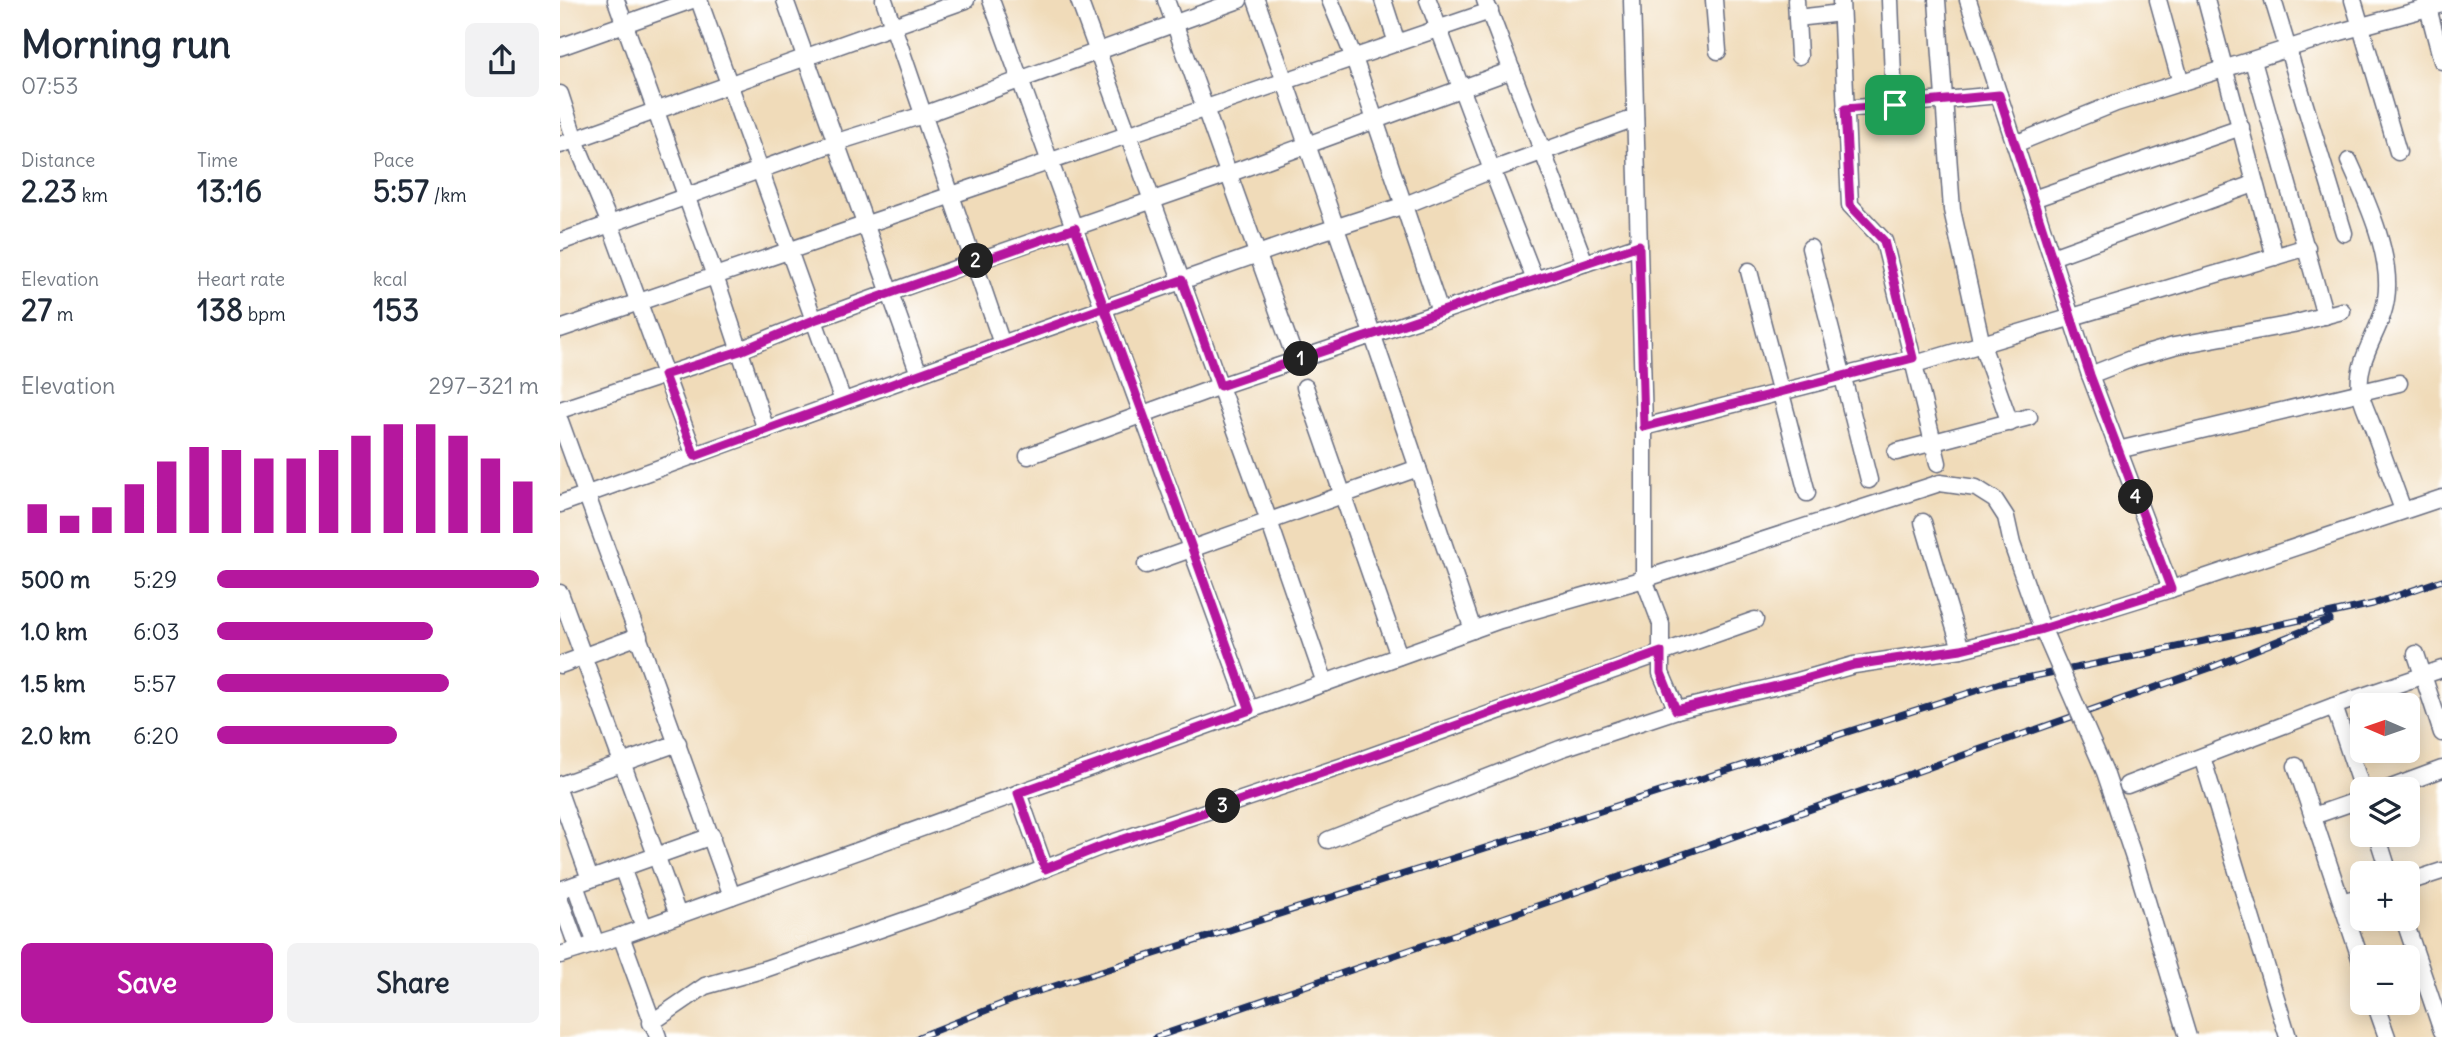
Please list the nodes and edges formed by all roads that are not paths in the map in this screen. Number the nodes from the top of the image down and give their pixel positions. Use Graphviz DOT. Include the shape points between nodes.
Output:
graph roads {
  1 [pos="616,0"];
  2 [pos="692,0"];
  3 [pos="699,0"];
  4 [pos="785,0"];
  5 [pos="884,0"];
  6 [pos="966,0"];
  7 [pos="991,0"];
  8 [pos="1079,0"];
  9 [pos="1166,0"];
  10 [pos="1238,0"];
  11 [pos="1256,0"];
  12 [pos="1330,0"];
  13 [pos="1383,0"];
  14 [pos="1428,0"];
  15 [pos="1632,0"];
  16 [pos="1714,0"];
  17 [pos="1796,0"];
  18 [pos="1890,0"];
  19 [pos="1937,0"];
  20 [pos="1968,0"];
  21 [pos="2158,0"];
  22 [pos="2206,0"];
  23 [pos="2273,0"];
  24 [pos="2353,0"];
  25 [pos="2432,4"];
  26 [pos="1488,6"];
  27 [pos="1841,7"];
  28 [pos="1797,18"];
  29 [pos="625,24"];
  30 [pos="1174,24"];
  31 [pos="893,26"];
  32 [pos="2361,27"];
  33 [pos="1438,29"];
  34 [pos="1397,43"];
  35 [pos="560,47"];
  36 [pos="1098,50"];
  37 [pos="2287,50"];
  38 [pos="1718,51"];
  39 [pos="1799,56"];
  40 [pos="807,57"];
  41 [pos="1354,58"];
  42 [pos="2253,61"];
  43 [pos="2442,61"];
  44 [pos="2223,69"];
  45 [pos="1512,70"];
  46 [pos="1020,79"];
  47 [pos="1285,81"];
  48 [pos="2181,83"];
  49 [pos="729,85"];
  50 [pos="1461,88"];
  51 [pos="560,94"];
  52 [pos="1999,95"];
  53 [pos="1944,100"];
  54 [pos="1895,105"];
  55 [pos="1204,109"];
  56 [pos="1845,109"];
  57 [pos="654,112"];
  58 [pos="923,115"];
  59 [pos="1635,118"];
  60 [pos="1375,119"];
  61 [pos="2241,127"];
  62 [pos="1129,135"];
  63 [pos="837,142"];
  64 [pos="568,143"];
  65 [pos="1307,144"];
  66 [pos="2015,144"];
  67 [pos="2398,152"];
  68 [pos="1542,153"];
  69 [pos="1050,161"];
  70 [pos="2349,161"];
  71 [pos="760,170"];
  72 [pos="1492,170"];
  73 [pos="1227,174"];
  74 [pos="2254,184"];
  75 [pos="951,195"];
  76 [pos="686,197"];
  77 [pos="2033,199"];
  78 [pos="1153,200"];
  79 [pos="1405,205"];
  80 [pos="610,224"];
  81 [pos="866,224"];
  82 [pos="1337,227"];
  83 [pos="1075,228"];
  84 [pos="2344,233"];
  85 [pos="560,242"];
  86 [pos="1639,245"];
  87 [pos="2307,247"];
  88 [pos="1810,248"];
  89 [pos="789,251"];
  90 [pos="1257,254"];
  91 [pos="2052,257"];
  92 [pos="2275,257"];
  93 [pos="974,262"];
  94 [pos="1585,263"];
  95 [pos="1749,271"];
  96 [pos="715,276"];
  97 [pos="1182,280"];
  98 [pos="1535,280"];
  99 [pos="891,293"];
  100 [pos="637,303"];
  101 [pos="1104,307"];
  102 [pos="1440,312"];
  103 [pos="2342,312"];
  104 [pos="2325,316"];
  105 [pos="2072,318"];
  106 [pos="814,320"];
  107 [pos="560,330"];
  108 [pos="1371,335"];
  109 [pos="1002,344"];
  110 [pos="1982,345"];
  111 [pos="740,351"];
  112 [pos="1296,361"];
  113 [pos="1914,361"];
  114 [pos="919,373"];
  115 [pos="664,375"];
  116 [pos="2090,375"];
  117 [pos="1844,376"];
  118 [pos="2399,383"];
  119 [pos="1220,386"];
  120 [pos="1305,387"];
  121 [pos="1780,392"];
  122 [pos="2360,392"];
  123 [pos="843,401"];
  124 [pos="560,410"];
  125 [pos="1143,415"];
  126 [pos="2029,416"];
  127 [pos="560,421"];
  128 [pos="2010,423"];
  129 [pos="1644,427"];
  130 [pos="766,430"];
  131 [pos="1933,443"];
  132 [pos="2118,450"];
  133 [pos="1896,452"];
  134 [pos="695,456"];
  135 [pos="1028,456"];
  136 [pos="1937,463"];
  137 [pos="1418,468"];
  138 [pos="1869,480"];
  139 [pos="1807,493"];
  140 [pos="587,495"];
  141 [pos="1343,495"];
  142 [pos="2442,498"];
  143 [pos="560,504"];
  144 [pos="2403,510"];
  145 [pos="1269,521"];
  146 [pos="1923,522"];
  147 [pos="1192,548"];
  148 [pos="1146,565"];
  149 [pos="1644,579"];
  150 [pos="2171,589"];
  151 [pos="560,593"];
  152 [pos="1755,620"];
  153 [pos="1473,630"];
  154 [pos="639,636"];
  155 [pos="1961,649"];
  156 [pos="1661,652"];
  157 [pos="2416,654"];
  158 [pos="583,656"];
  159 [pos="1399,656"];
  160 [pos="560,665"];
  161 [pos="2442,669"];
  162 [pos="2423,675"];
  163 [pos="1325,683"];
  164 [pos="2334,706"];
  165 [pos="1250,710"];
  166 [pos="1676,710"];
  167 [pos="2442,733"];
  168 [pos="678,743"];
  169 [pos="2202,757"];
  170 [pos="622,763"];
  171 [pos="2296,766"];
  172 [pos="2442,769"];
  173 [pos="2358,777"];
  174 [pos="2420,777"];
  175 [pos="560,785"];
  176 [pos="2127,785"];
  177 [pos="1018,793"];
  178 [pos="560,795"];
  179 [pos="2350,803"];
  180 [pos="2313,816"];
  181 [pos="712,836"];
  182 [pos="1328,840"];
  183 [pos="657,856"];
  184 [pos="622,868"];
  185 [pos="1045,869"];
  186 [pos="2442,871"];
  187 [pos="2420,878"];
  188 [pos="575,885"];
  189 [pos="732,896"];
  190 [pos="560,900"];
  191 [pos="2350,900"];
  192 [pos="2342,902"];
  193 [pos="678,915"];
  194 [pos="644,927"];
  195 [pos="2408,931"];
  196 [pos="621,936"];
  197 [pos="596,944"];
  198 [pos="2356,945"];
  199 [pos="578,949"];
  200 [pos="560,955"];
  201 [pos="2379,1015"];
  202 [pos="655,1030"];
  203 [pos="2442,1031"];
  204 [pos="2188,1037"];
  205 [pos="2288,1037"];
  206 [pos="2386,1037"];
  1 -- 29 [label="street"];
  2 -- 29 [label="street"];
  3 -- 49 [label="street"];
  4 -- 40 [label="street"];
  5 -- 31 [label="street"];
  6 -- 31 [label="street"];
  7 -- 46 [label="street"];
  8 -- 36 [label="street"];
  9 -- 30 [label="street"];
  10 -- 30 [label="street"];
  11 -- 47 [label="street"];
  12 -- 41 [label="street"];
  13 -- 34 [label="street"];
  14 -- 33 [label="street"];
  15 -- 59 [label="street"];
  16 -- 38 [label="street"];
  17 -- 28 [label="street"];
  18 -- 54 [label="street"];
  19 -- 53 [label="street"];
  20 -- 52 [label="street"];
  21 -- 48 [label="street"];
  22 -- 44 [label="street"];
  23 -- 37 [label="street"];
  24 -- 32 [label="street"];
  25 -- 32 [label="street"];
  25 -- 43 [label="street"];
  26 -- 33 [label="street"];
  26 -- 45 [label="street"];
  27 -- 28 [label="street"];
  27 -- 56 [label="street"];
  28 -- 39 [label="street"];
  29 -- 35 [label="street"];
  29 -- 57 [label="street"];
  30 -- 36 [label="street"];
  30 -- 55 [label="street"];
  31 -- 40 [label="street"];
  31 -- 58 [label="street"];
  32 -- 37 [label="street"];
  32 -- 67 [label="street"];
  33 -- 34 [label="street"];
  33 -- 50 [label="street"];
  34 -- 41 [label="street"];
  36 -- 46 [label="street"];
  36 -- 62 [label="street"];
  37 -- 42 [label="street"];
  37 -- 84 [label="street"];
  40 -- 49 [label="street"];
  40 -- 63 [label="street"];
  41 -- 47 [label="street"];
  41 -- 60 [label="street"];
  42 -- 44 [label="street"];
  42 -- 87 [label="street"];
  44 -- 48 [label="street"];
  44 -- 61 [label="street"];
  45 -- 50 [label="street"];
  45 -- 68 [label="street"];
  46 -- 58 [label="street"];
  46 -- 69 [label="street"];
  47 -- 55 [label="street"];
  47 -- 65 [label="street"];
  48 -- 66 [label="street" via="2116,103"];
  49 -- 57 [label="street"];
  49 -- 71 [label="street"];
  50 -- 60 [label="street"];
  50 -- 72 [label="street"];
  51 -- 64 [label="street"];
  52 -- 53 [label="street"];
  52 -- 66 [label="street"];
  53 -- 54 [label="street"];
  53 -- 110 [label="street" via="1952,210"];
  54 -- 56 [label="street"];
  55 -- 62 [label="street"];
  55 -- 73 [label="street"];
  56 -- 113 [label="street" via="1850,205 1884,241"];
  57 -- 64 [label="street"];
  57 -- 76 [label="street"];
  58 -- 63 [label="street"];
  58 -- 75 [label="street"];
  59 -- 68 [label="street"];
  59 -- 86 [label="street"];
  60 -- 65 [label="street"];
  60 -- 79 [label="street"];
  61 -- 74 [label="street"];
  61 -- 77 [label="street"];
  62 -- 69 [label="street"];
  62 -- 78 [label="street"];
  63 -- 71 [label="street"];
  63 -- 81 [label="street"];
  64 -- 80 [label="street"];
  65 -- 73 [label="street"];
  65 -- 82 [label="street"];
  66 -- 77 [label="street"];
  68 -- 72 [label="street"];
  68 -- 94 [label="street"];
  69 -- 75 [label="street"];
  69 -- 83 [label="street"];
  70 -- 122 [label="street" via="2378,236 2387,282 2383,312 2362,361"];
  71 -- 76 [label="street"];
  71 -- 89 [label="street"];
  72 -- 79 [label="street"];
  72 -- 98 [label="street"];
  73 -- 78 [label="street"];
  73 -- 90 [label="street"];
  74 -- 91 [label="street"];
  74 -- 92 [label="street"];
  75 -- 81 [label="street"];
  75 -- 93 [label="street"];
  76 -- 80 [label="street"];
  76 -- 96 [label="street"];
  77 -- 91 [label="street"];
  78 -- 83 [label="street"];
  78 -- 97 [label="street"];
  79 -- 82 [label="street"];
  79 -- 102 [label="street"];
  80 -- 85 [label="street"];
  80 -- 100 [label="street"];
  81 -- 89 [label="street"];
  81 -- 99 [label="street"];
  82 -- 90 [label="street"];
  82 -- 108 [label="street"];
  83 -- 93 [label="street"];
  83 -- 101 [label="street"];
  86 -- 94 [label="street"];
  86 -- 129 [label="street"];
  87 -- 92 [label="street"];
  87 -- 104 [label="street"];
  88 -- 117 [label="street"];
  89 -- 96 [label="street"];
  89 -- 106 [label="street"];
  90 -- 97 [label="street"];
  90 -- 112 [label="street"];
  91 -- 105 [label="street"];
  92 -- 105 [label="street"];
  93 -- 99 [label="street"];
  93 -- 109 [label="street"];
  94 -- 98 [label="street"];
  95 -- 121 [label="street"];
  96 -- 100 [label="street"];
  96 -- 111 [label="street"];
  97 -- 101 [label="street"];
  97 -- 119 [label="street"];
  98 -- 102 [label="street"];
  99 -- 106 [label="street"];
  99 -- 114 [label="street"];
  100 -- 107 [label="street"];
  100 -- 115 [label="street"];
  101 -- 109 [label="street"];
  101 -- 125 [label="street"];
  102 -- 108 [label="street"];
  103 -- 104 [label="street"];
  104 -- 116 [label="street" via="2174,346"];
  105 -- 110 [label="street"];
  105 -- 116 [label="street"];
  106 -- 111 [label="street"];
  106 -- 123 [label="street"];
  108 -- 112 [label="street"];
  108 -- 137 [label="street"];
  109 -- 114 [label="street"];
  110 -- 113 [label="street"];
  110 -- 128 [label="street"];
  111 -- 115 [label="street"];
  111 -- 130 [label="street"];
  112 -- 119 [label="street"];
  113 -- 117 [label="street"];
  113 -- 131 [label="street"];
  114 -- 123 [label="street"];
  115 -- 124 [label="street"];
  115 -- 134 [label="street"];
  116 -- 132 [label="street"];
  117 -- 121 [label="street"];
  117 -- 138 [label="street"];
  118 -- 122 [label="street"];
  119 -- 125 [label="street"];
  119 -- 145 [label="street"];
  120 -- 141 [label="street"];
  121 -- 129 [label="street"];
  121 -- 139 [label="street"];
  122 -- 132 [label="street"];
  122 -- 144 [label="street"];
  123 -- 130 [label="street"];
  125 -- 135 [label="street"];
  125 -- 147 [label="street"];
  126 -- 128 [label="street"];
  127 -- 140 [label="street"];
  128 -- 131 [label="street"];
  129 -- 149 [label="street"];
  130 -- 134 [label="street"];
  131 -- 133 [label="street"];
  131 -- 136 [label="street"];
  132 -- 150 [label="street"];
  134 -- 140 [label="street"];
  137 -- 141 [label="street"];
  137 -- 153 [label="street"];
  140 -- 143 [label="street"];
  140 -- 154 [label="street"];
  141 -- 145 [label="street"];
  141 -- 159 [label="street"];
  142 -- 144 [label="street"];
  144 -- 150 [label="street"];
  145 -- 147 [label="street"];
  145 -- 163 [label="street"];
  146 -- 155 [label="street"];
  147 -- 148 [label="street"];
  147 -- 165 [label="street"];
  149 -- 153 [label="street"];
  149 -- 156 [label="street" via="1661,624"];
  149 -- 204 [label="street, bridge" via="1940,483 1976,488 1994,500 2006,517 2038,618 2105,772"];
  150 -- 155 [label="street"];
  151 -- 158 [label="street"];
  152 -- 156 [label="street"];
  153 -- 159 [label="street"];
  154 -- 158 [label="street"];
  154 -- 168 [label="street"];
  155 -- 166 [label="street" via="1854,665"];
  156 -- 166 [label="street" via="1661,673"];
  156 -- 185 [label="street"];
  157 -- 162 [label="street"];
  158 -- 160 [label="street"];
  158 -- 170 [label="street"];
  159 -- 163 [label="street"];
  161 -- 162 [label="street"];
  162 -- 164 [label="street"];
  162 -- 167 [label="street"];
  163 -- 165 [label="street"];
  164 -- 169 [label="street"];
  164 -- 173 [label="street"];
  165 -- 177 [label="street"];
  166 -- 182 [label="street" via="1560,749"];
  168 -- 170 [label="street"];
  168 -- 181 [label="street"];
  169 -- 176 [label="street"];
  169 -- 205 [label="street"];
  170 -- 175 [label="street"];
  170 -- 183 [label="street"];
  171 -- 180 [label="street"];
  172 -- 174 [label="street"];
  177 -- 185 [label="street"];
  177 -- 189 [label="street"];
  178 -- 188 [label="street"];
  179 -- 180 [label="street"];
  180 -- 192 [label="street"];
  181 -- 183 [label="street"];
  181 -- 189 [label="street"];
  183 -- 184 [label="street"];
  183 -- 193 [label="street"];
  184 -- 188 [label="street"];
  184 -- 194 [label="street"];
  185 -- 202 [label="street" via="765,970 705,986"];
  186 -- 187 [label="street"];
  188 -- 197 [label="street"];
  189 -- 193 [label="street"];
  190 -- 199 [label="street"];
  191 -- 192 [label="street"];
  192 -- 198 [label="street"];
  193 -- 194 [label="street"];
  194 -- 196 [label="street"];
  195 -- 203 [label="street"];
  196 -- 197 [label="street"];
  196 -- 202 [label="street"];
  197 -- 199 [label="street"];
  199 -- 200 [label="street"];
  201 -- 206 [label="street"];
}
